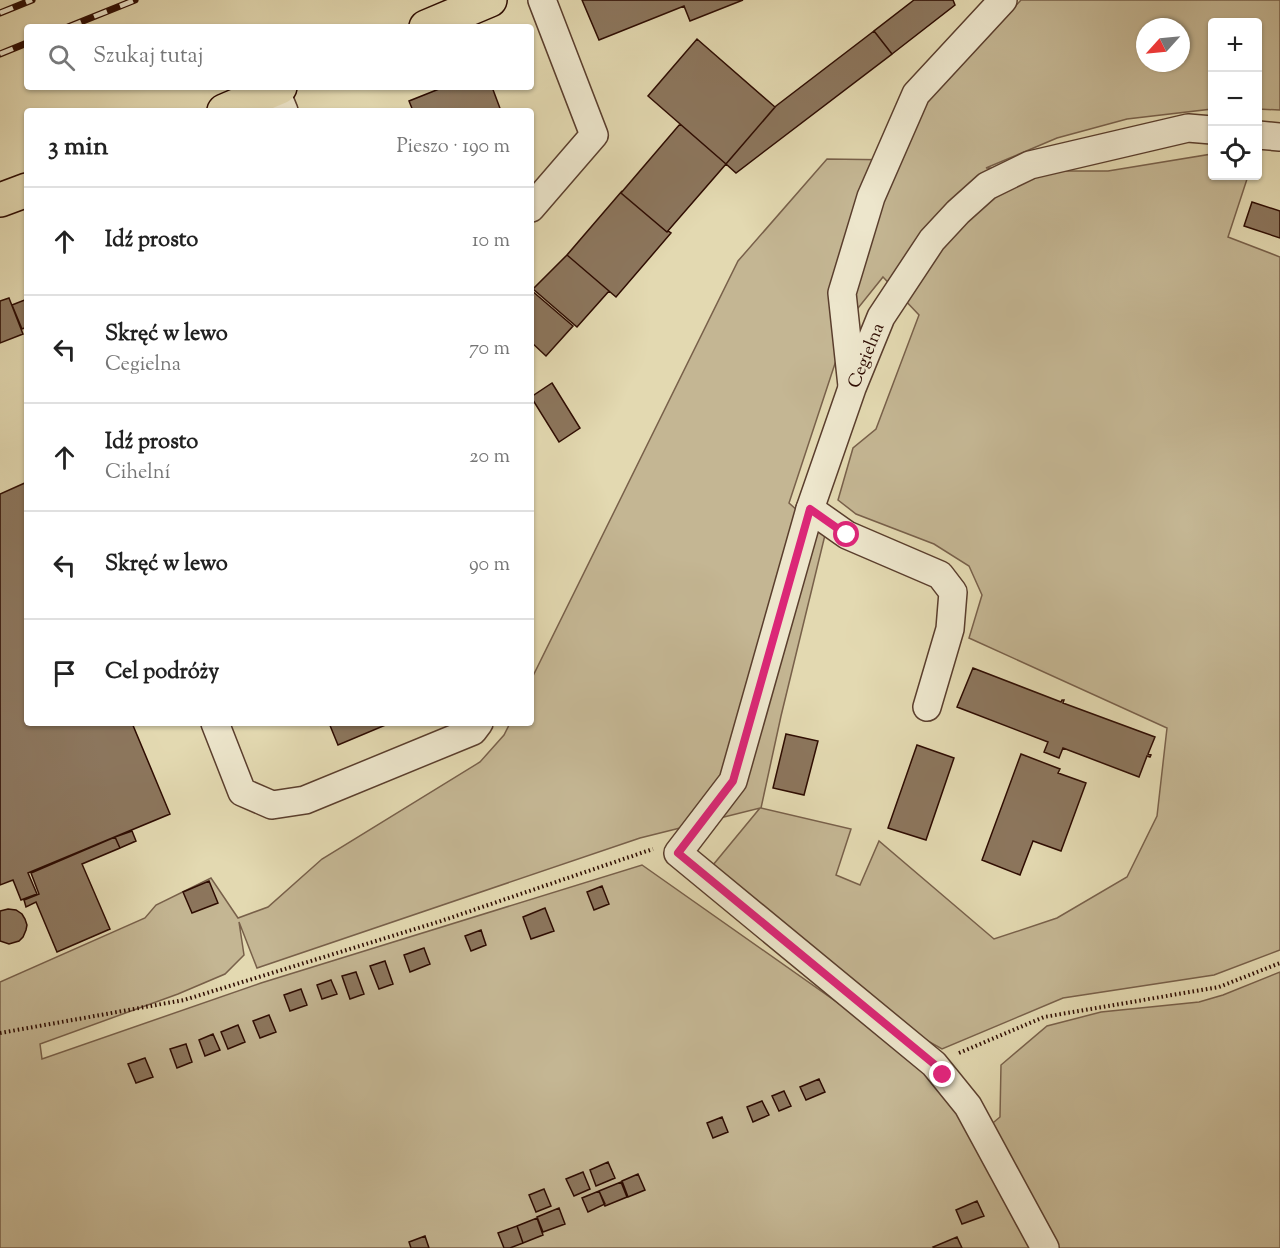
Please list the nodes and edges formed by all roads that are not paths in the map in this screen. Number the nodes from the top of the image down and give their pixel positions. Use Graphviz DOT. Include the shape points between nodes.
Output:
graph roads {
  1 [pos="490,0"];
  2 [pos="542,0"];
  3 [pos="1003,0"];
  4 [pos="433,24"];
  5 [pos="280,96"];
  6 [pos="235,108"];
  7 [pos="1208,130"];
  8 [pos="1262,135"];
  9 [pos="1280,137"];
  10 [pos="24,191"];
  11 [pos="0,200"];
  12 [pos="534,205"];
  13 [pos="852,388"];
  14 [pos="810,509"];
  15 [pos="927,707"];
  16 [pos="216,726"];
  17 [pos="477,726"];
  18 [pos="1045,1248"];
  1 -- 4 [label="main road"];
  2 -- 12 [label="street" via="594,135"];
  3 -- 13 [label="street" via="916,94 871,197 842,293"];
  5 -- 6 [label="main road"];
  7 -- 13 [label="street, Cegielna" via="1188,128 1030,165 987,186 932,240 881,318"];
  8 -- 9 [label="street"];
  10 -- 11 [label="main road"];
  13 -- 14 [label="street, Cegielna"];
  14 -- 15 [label="street" via="847,535 940,575 953,592 950,629"];
  14 -- 18 [label="street, Cegielna" via="733,781 678,853 934,1064 968,1106"];
  16 -- 17 [label="street" via="242,792 272,805 305,800 473,731"];
}
